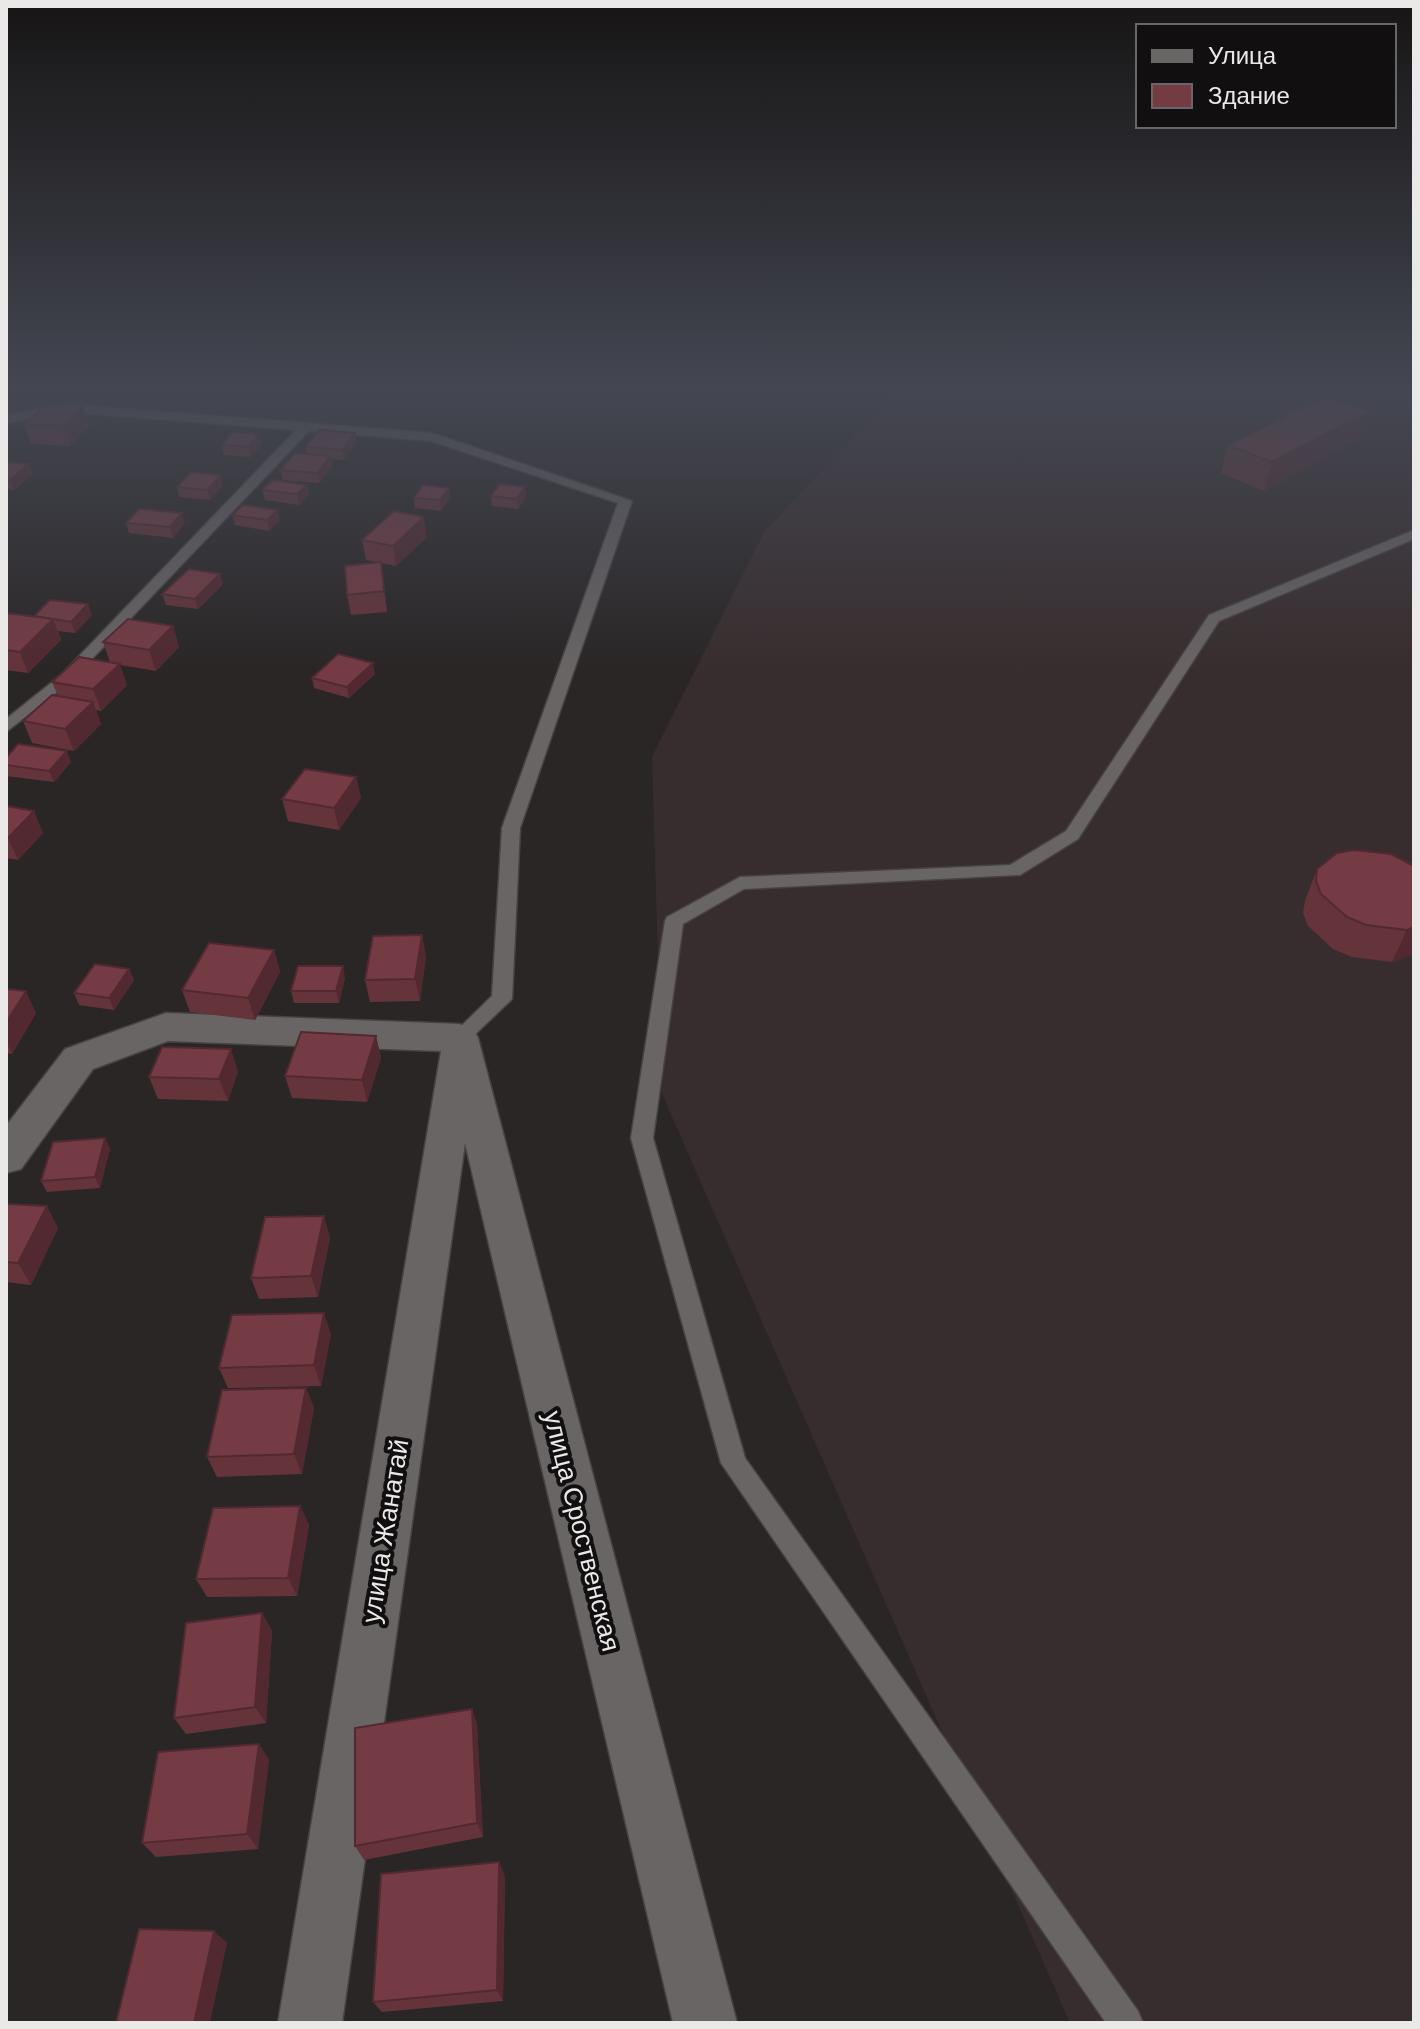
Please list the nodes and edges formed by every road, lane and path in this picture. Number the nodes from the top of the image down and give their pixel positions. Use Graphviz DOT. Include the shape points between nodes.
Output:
graph roads {
  1 [pos="253,483"];
  2 [pos="570,483"];
  3 [pos="1414,534"];
  4 [pos="6,727"];
  5 [pos="459,1038"];
  6 [pos="6,1157"];
  7 [pos="310,2023"];
  8 [pos="705,2023"];
  9 [pos="1126,2023"];
  1 -- 4 [label="lane" via="66,678"];
  2 -- 5 [label="lane" via="625,501 511,828 502,999"];
  3 -- 9 [label="lane" via="1214,618 1072,835 1014,871 740,883 674,921 642,1138 734,1463"];
  5 -- 6 [label="street" via="166,1027 79,1059"];
  5 -- 7 [label="street, улица Жанатай"];
  5 -- 8 [label="street, улица Сроственская"];
}
